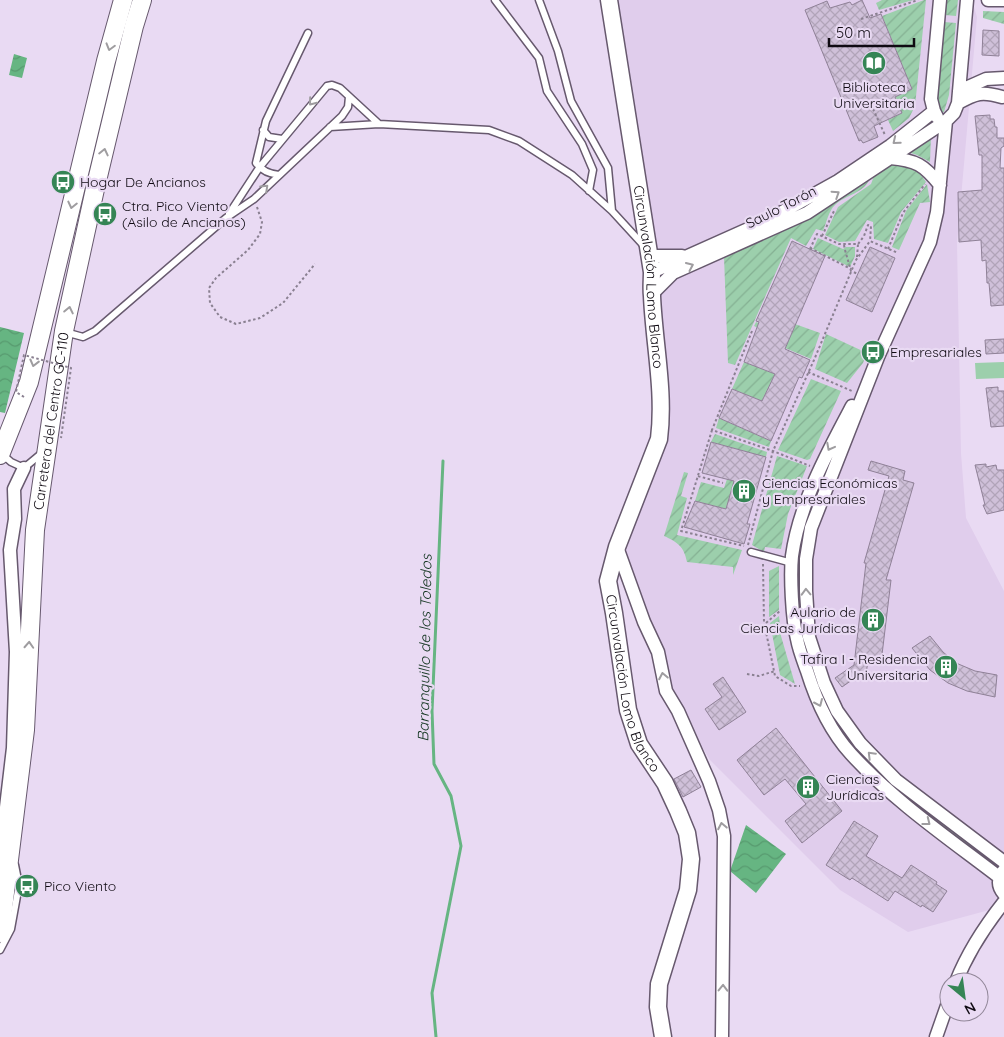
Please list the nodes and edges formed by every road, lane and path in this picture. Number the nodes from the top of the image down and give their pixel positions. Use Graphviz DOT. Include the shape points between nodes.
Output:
graph roads {
  1 [pos="123,0"];
  2 [pos="142,0"];
  3 [pos="494,0"];
  4 [pos="539,0"];
  5 [pos="609,0"];
  6 [pos="918,0"];
  7 [pos="940,0"];
  8 [pos="967,0"];
  9 [pos="988,0"];
  10 [pos="1004,0"];
  11 [pos="861,18"];
  12 [pos="308,33"];
  13 [pos="1004,78"];
  14 [pos="1004,83"];
  15 [pos="958,97"];
  16 [pos="349,98"];
  17 [pos="1003,98"];
  18 [pos="873,109"];
  19 [pos="934,111"];
  20 [pos="946,122"];
  21 [pos="379,124"];
  22 [pos="330,127"];
  23 [pos="262,130"];
  24 [pos="282,139"];
  25 [pos="890,152"];
  26 [pos="259,168"];
  27 [pos="279,175"];
  28 [pos="927,183"];
  29 [pos="940,185"];
  30 [pos="589,190"];
  31 [pos="254,199"];
  32 [pos="836,206"];
  33 [pos="612,211"];
  34 [pos="226,218"];
  35 [pos="822,236"];
  36 [pos="870,241"];
  37 [pos="858,244"];
  38 [pos="844,245"];
  39 [pos="888,248"];
  40 [pos="648,253"];
  41 [pos="898,253"];
  42 [pos="687,256"];
  43 [pos="858,257"];
  44 [pos="314,264"];
  45 [pos="851,270"];
  46 [pos="652,272"];
  47 [pos="858,274"];
  48 [pos="652,294"];
  49 [pos="752,331"];
  50 [pos="64,332"];
  51 [pos="878,357"];
  52 [pos="808,372"];
  53 [pos="859,394"];
  54 [pos="24,397"];
  55 [pos="712,430"];
  56 [pos="54,443"];
  57 [pos="773,451"];
  58 [pos="1,454"];
  59 [pos="24,468"];
  60 [pos="819,470"];
  61 [pos="698,476"];
  62 [pos="723,483"];
  63 [pos="617,547"];
  64 [pos="753,553"];
  65 [pos="792,563"];
  66 [pos="793,601"];
  67 [pos="765,624"];
  68 [pos="775,672"];
  69 [pos="746,674"];
  70 [pos="793,686"];
  71 [pos="6,854"];
  72 [pos="1004,862"];
  73 [pos="1001,873"];
  74 [pos="1004,894"];
  75 [pos="1004,902"];
  76 [pos="0,934"];
  77 [pos="0,950"];
  78 [pos="961,972"];
  79 [pos="941,1022"];
  80 [pos="663,1037"];
  81 [pos="722,1037"];
  82 [pos="936,1037"];
  1 -- 54 [label="main road, Carretera del Centro GC-110, one-way"];
  50 -- 2 [label="main road, Carretera del Centro GC-110, one-way" via="95,189"];
  3 -- 30 [label="lane" via="539,58 547,91 582,144 593,170"];
  4 -- 33 [label="lane" via="572,101 608,168"];
  5 -- 40 [label="street, Circunvalación Lomo Blanco"];
  6 -- 11 [label="path"];
  7 -- 19 [label="street" via="931,99"];
  8 -- 15 [label="street"];
  9 -- 10 [label="street"];
  12 -- 23 [label="lane"];
  13 -- 15 [label="street" via="986,78"];
  14 -- 17 [label="street"];
  15 -- 17 [label="street" via="988,93"];
  15 -- 20 [label="street" via="954,113"];
  16 -- 21 [label="lane"];
  16 -- 22 [label="lane" via="347,110"];
  16 -- 24 [label="lane, one-way" via="340,88 327,86"];
  18 -- 25 [label="path"];
  19 -- 20 [label="street"];
  19 -- 25 [label="street, Saulo Torón, one-way"];
  20 -- 25 [label="street, Saulo Torón"];
  20 -- 29 [label="street"];
  21 -- 22 [label="lane"];
  21 -- 30 [label="lane" via="489,130 519,141 572,175"];
  22 -- 27 [label="lane"];
  23 -- 24 [label="lane" via="269,137"];
  23 -- 26 [label="lane" via="256,163"];
  24 -- 26 [label="lane"];
  25 -- 29 [label="street" via="929,170"];
  25 -- 42 [label="street, Saulo Torón" via="766,221"];
  48 -- 25 [label="street, Saulo Torón, one-way" via="673,274 807,213"];
  26 -- 27 [label="lane"];
  26 -- 34 [label="lane"];
  31 -- 27 [label="lane, one-way"];
  28 -- 39 [label="path" via="902,213"];
  29 -- 51 [label="street" via="930,242"];
  30 -- 33 [label="lane"];
  31 -- 34 [label="lane"];
  31 -- 44 [label="path" via="262,222 260,234 209,288 210,304 220,317 236,324 260,318 283,304"];
  32 -- 35 [label="path"];
  33 -- 40 [label="lane"];
  34 -- 50 [label="lane" via="95,331 83,337"];
  35 -- 38 [label="path"];
  35 -- 45 [label="path" via="817,234 810,249"];
  36 -- 37 [label="path" via="871,226 868,224"];
  36 -- 39 [label="path"];
  36 -- 43 [label="path"];
  37 -- 38 [label="path"];
  37 -- 43 [label="path"];
  38 -- 45 [label="path, bridge"];
  39 -- 41 [label="path"];
  40 -- 42 [label="street"];
  40 -- 46 [label="street, Circunvalación Lomo Blanco"];
  42 -- 46 [label="street, Saulo Torón"];
  43 -- 45 [label="path"];
  45 -- 47 [label="path, bridge"];
  45 -- 52 [label="path"];
  46 -- 48 [label="street, Circunvalación Lomo Blanco"];
  48 -- 63 [label="street, Circunvalación Lomo Blanco" via="662,421 659,439"];
  49 -- 55 [label="path"];
  50 -- 56 [label="main road, Carretera del Centro GC-110"];
  51 -- 53 [label="street"];
  72 -- 51 [label="street, one-way" via="896,780 860,743 837,711 809,637 806,559 811,528"];
  52 -- 53 [label="path"];
  52 -- 57 [label="path"];
  53 -- 60 [label="street, one-way"];
  54 -- 56 [label="path, bridge" via="16,392 24,355 71,368"];
  54 -- 58 [label="main road, Carretera del Centro GC-110"];
  55 -- 57 [label="path"];
  55 -- 61 [label="path"];
  56 -- 59 [label="lane"];
  71 -- 56 [label="main road, Carretera del Centro GC-110, one-way" via="25,730 35,530"];
  57 -- 60 [label="path"];
  57 -- 61 [label="path" via="747,547 681,531"];
  58 -- 59 [label="lane"];
  59 -- 71 [label="street" via="14,488 10,550 16,671"];
  60 -- 65 [label="street" via="799,524"];
  61 -- 62 [label="path"];
  63 -- 80 [label="street, Circunvalación Lomo Blanco" via="608,582 628,710 639,744 678,811 687,833 691,859 688,890 659,984 658,1007"];
  81 -- 63 [label="street, one-way" via="724,836 720,810 678,711 666,691 658,652"];
  64 -- 65 [label="lane"];
  64 -- 67 [label="path" via="764,566"];
  65 -- 66 [label="street"];
  66 -- 67 [label="path"];
  66 -- 73 [label="street, one-way" via="796,638 812,688 825,718 849,752 887,790"];
  67 -- 68 [label="path"];
  68 -- 69 [label="path" via="759,676"];
  68 -- 70 [label="path" via="775,676"];
  71 -- 76 [label="main road, Carretera del Centro GC-110"];
  71 -- 77 [label="lane" via="19,885 11,929"];
  73 -- 74 [label="street" via="1000,889"];
  75 -- 78 [label="street"];
  79 -- 82 [label="street"];
}
